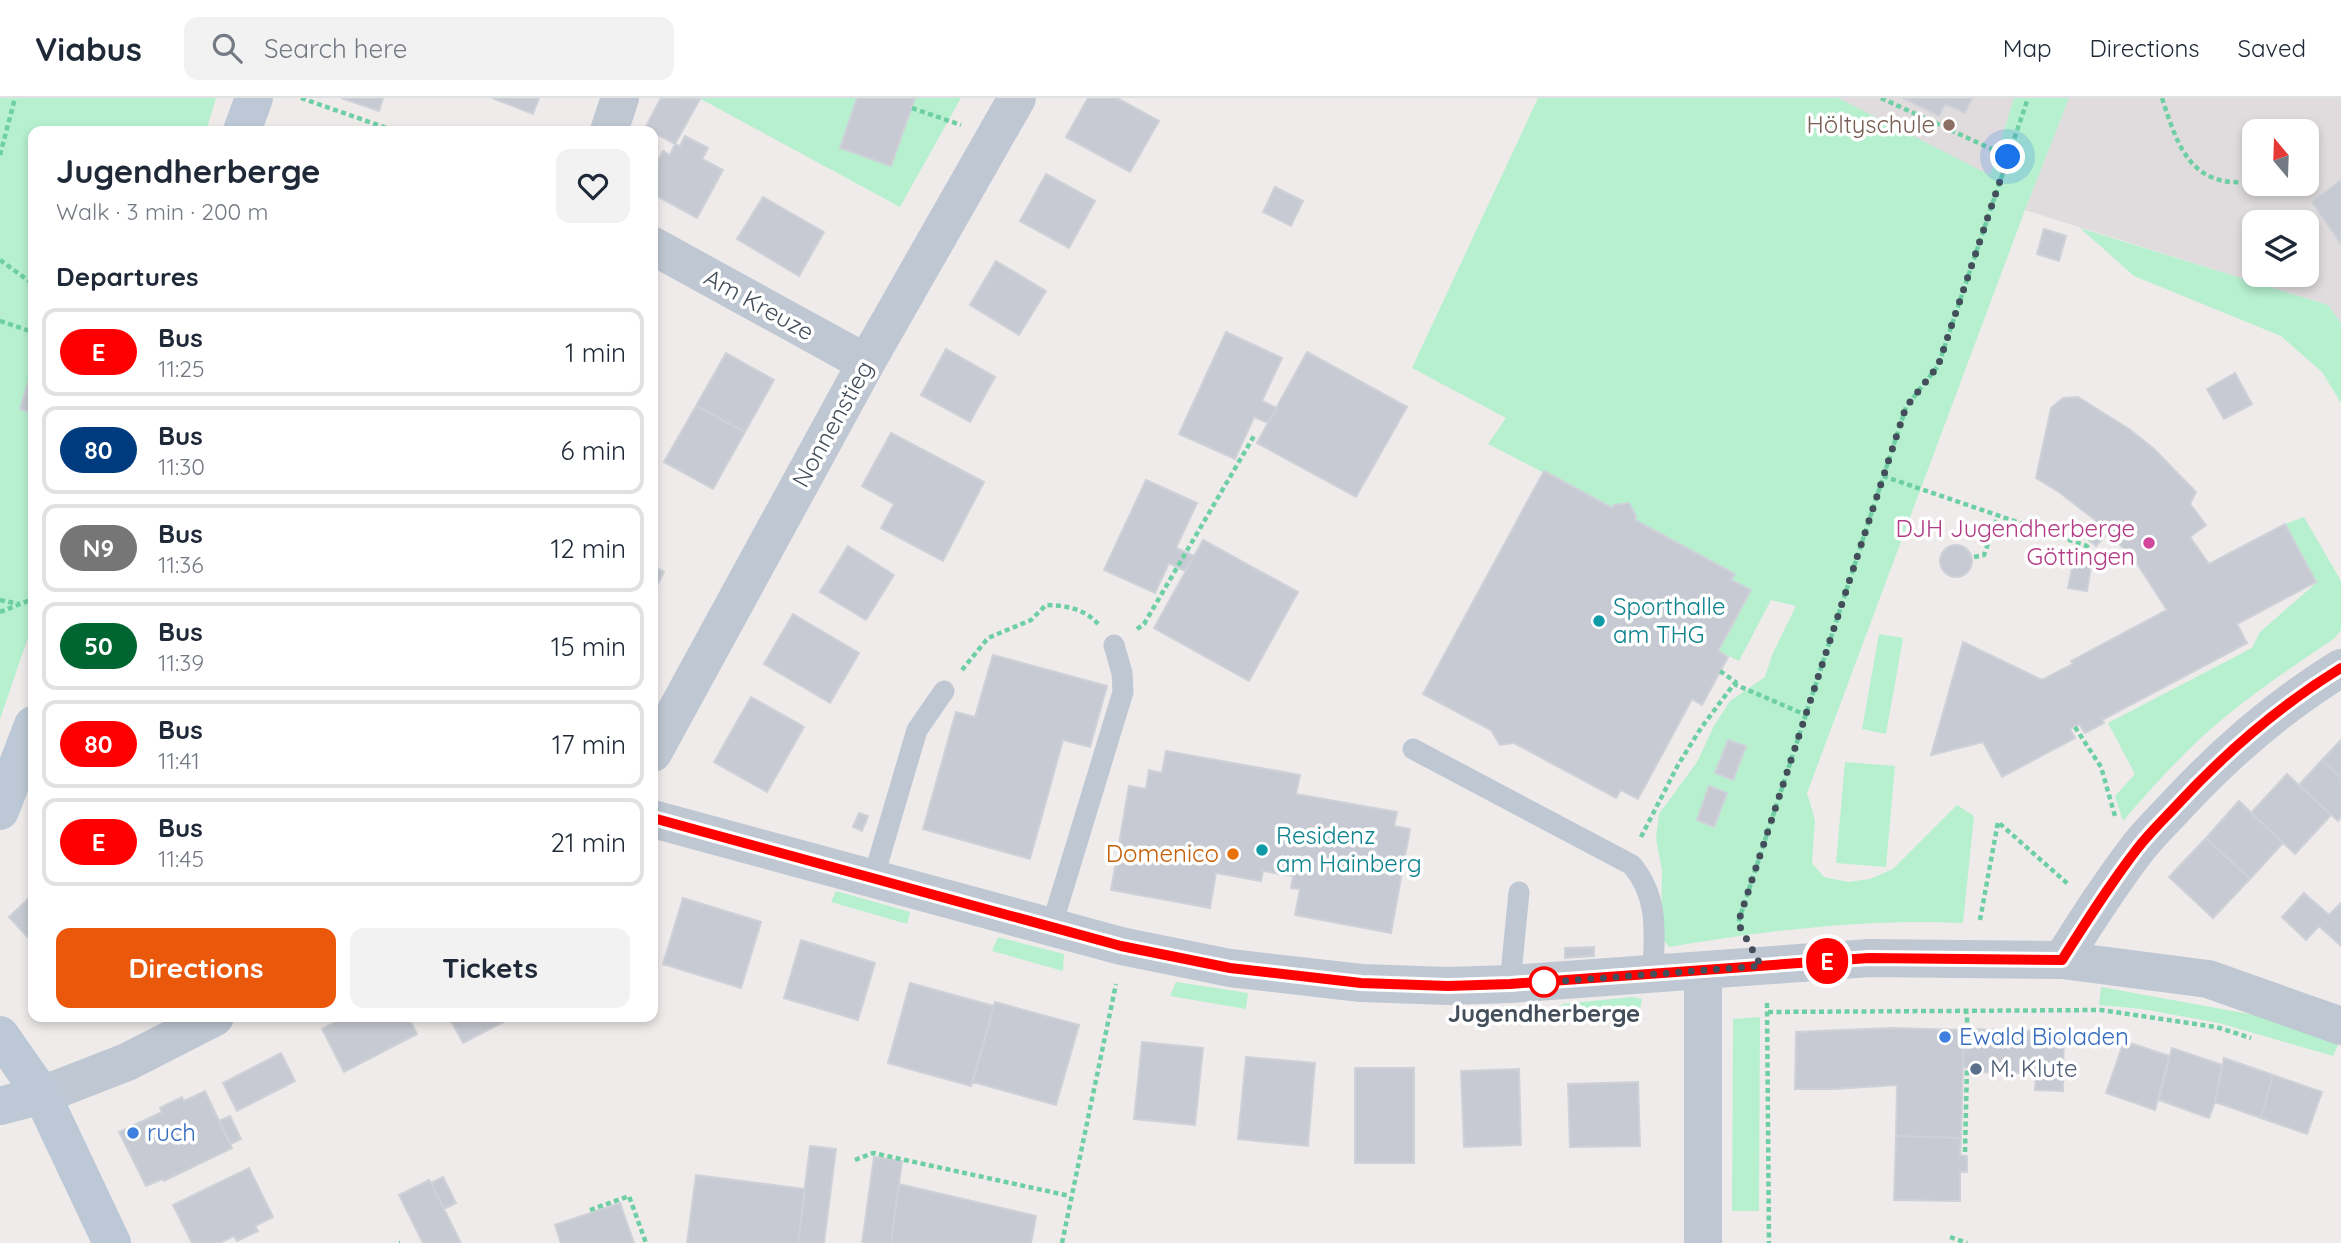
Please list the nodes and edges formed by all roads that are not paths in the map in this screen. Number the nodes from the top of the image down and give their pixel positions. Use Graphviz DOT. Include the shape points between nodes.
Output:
graph roads {
  1 [pos="254,98"];
  2 [pos="620,98"];
  3 [pos="1017,98"];
  4 [pos="244,126"];
  5 [pos="611,126"];
  6 [pos="658,249"];
  7 [pos="866,363"];
  8 [pos="1114,645"];
  9 [pos="2341,668"];
  10 [pos="944,691"];
  11 [pos="28,738"];
  12 [pos="658,743"];
  13 [pos="1413,750"];
  14 [pos="0,810"];
  15 [pos="658,819"];
  16 [pos="873,879"];
  17 [pos="1519,892"];
  18 [pos="1051,928"];
  19 [pos="2062,960"];
  20 [pos="1703,971"];
  21 [pos="1653,975"];
  22 [pos="1510,984"];
  23 [pos="205,1022"];
  24 [pos="2341,1026"];
  25 [pos="0,1035"];
  26 [pos="42,1095"];
  27 [pos="0,1106"];
  28 [pos="112,1243"];
  29 [pos="1703,1243"];
  1 -- 4 [label="street"];
  2 -- 5 [label="street"];
  3 -- 7 [label="street, Nonnenstieg"];
  6 -- 7 [label="street, Am Kreuze"];
  7 -- 12 [label="street, Nonnenstieg"];
  8 -- 18 [label="lane" via="1123,692"];
  9 -- 19 [label="street" via="2263,722 2215,764 2139,846"];
  10 -- 16 [label="lane" via="917,730"];
  11 -- 14 [label="street"];
  13 -- 21 [label="lane" via="1632,865 1650,893"];
  15 -- 16 [label="street"];
  16 -- 18 [label="street"];
  17 -- 22 [label="lane"];
  18 -- 22 [label="street" via="1230,968 1361,983"];
  19 -- 20 [label="street" via="1869,958"];
  19 -- 24 [label="street" via="2208,979"];
  20 -- 21 [label="street"];
  20 -- 29 [label="street"];
  21 -- 22 [label="street"];
  23 -- 26 [label="street" via="127,1062"];
  25 -- 26 [label="street"];
  26 -- 27 [label="street"];
  26 -- 28 [label="street"];
}
